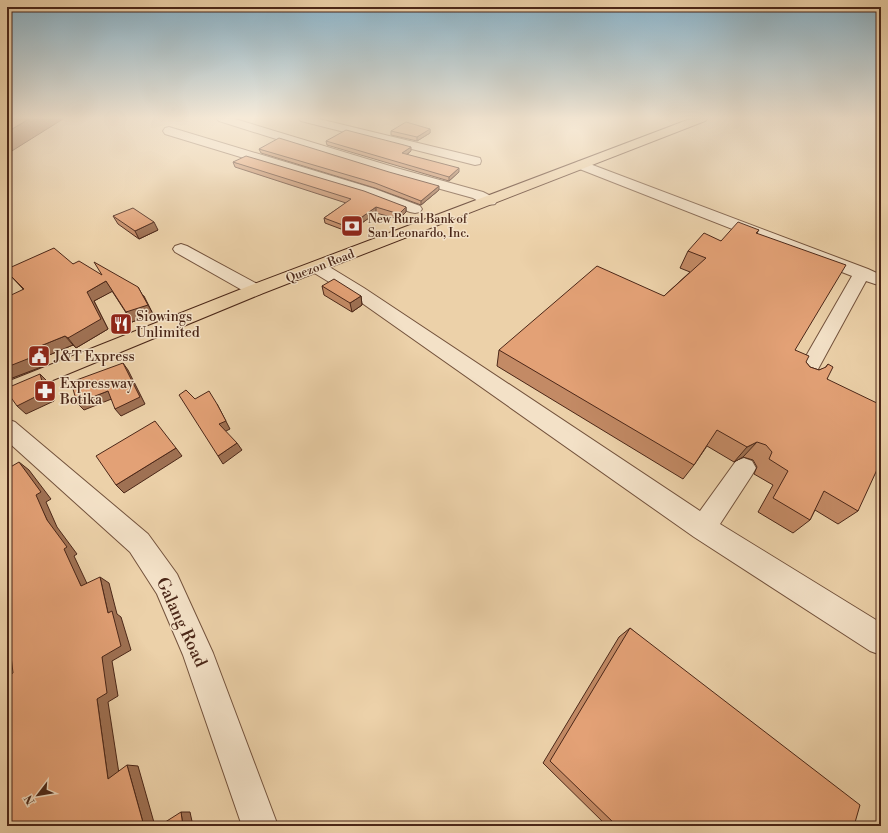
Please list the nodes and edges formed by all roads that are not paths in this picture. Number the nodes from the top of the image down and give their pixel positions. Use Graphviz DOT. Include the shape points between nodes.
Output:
graph roads {
  1 [pos="283,158"];
  2 [pos="321,158"];
  3 [pos="414,158"];
  4 [pos="462,158"];
  5 [pos="600,158"];
  6 [pos="475,161"];
  7 [pos="582,165"];
  8 [pos="382,182"];
  9 [pos="490,201"];
  10 [pos="415,209"];
  11 [pos="181,249"];
  12 [pos="316,267"];
  13 [pos="862,273"];
  14 [pos="881,281"];
  15 [pos="255,290"];
  16 [pos="804,376"];
  17 [pos="7,391"];
  18 [pos="7,428"];
  19 [pos="744,468"];
  20 [pos="703,528"];
  21 [pos="881,640"];
  22 [pos="260,826"];
  1 -- 8 [label="street"];
  2 -- 8 [label="street"];
  3 -- 8 [label="street"];
  4 -- 6 [label="street"];
  5 -- 7 [label="main road, Quezon Road"];
  7 -- 9 [label="main road, Quezon Road"];
  7 -- 13 [label="street"];
  8 -- 9 [label="street" via="478,195"];
  8 -- 10 [label="street"];
  9 -- 12 [label="main road, Quezon Road"];
  11 -- 15 [label="street"];
  12 -- 15 [label="main road, Quezon Road"];
  12 -- 20 [label="street" via="358,292"];
  13 -- 14 [label="street"];
  13 -- 16 [label="street"];
  15 -- 17 [label="main road, Quezon Road"];
  18 -- 22 [label="street, Galang Road" via="139,543 167,584 198,653"];
  19 -- 20 [label="street"];
  20 -- 21 [label="street"];
}
